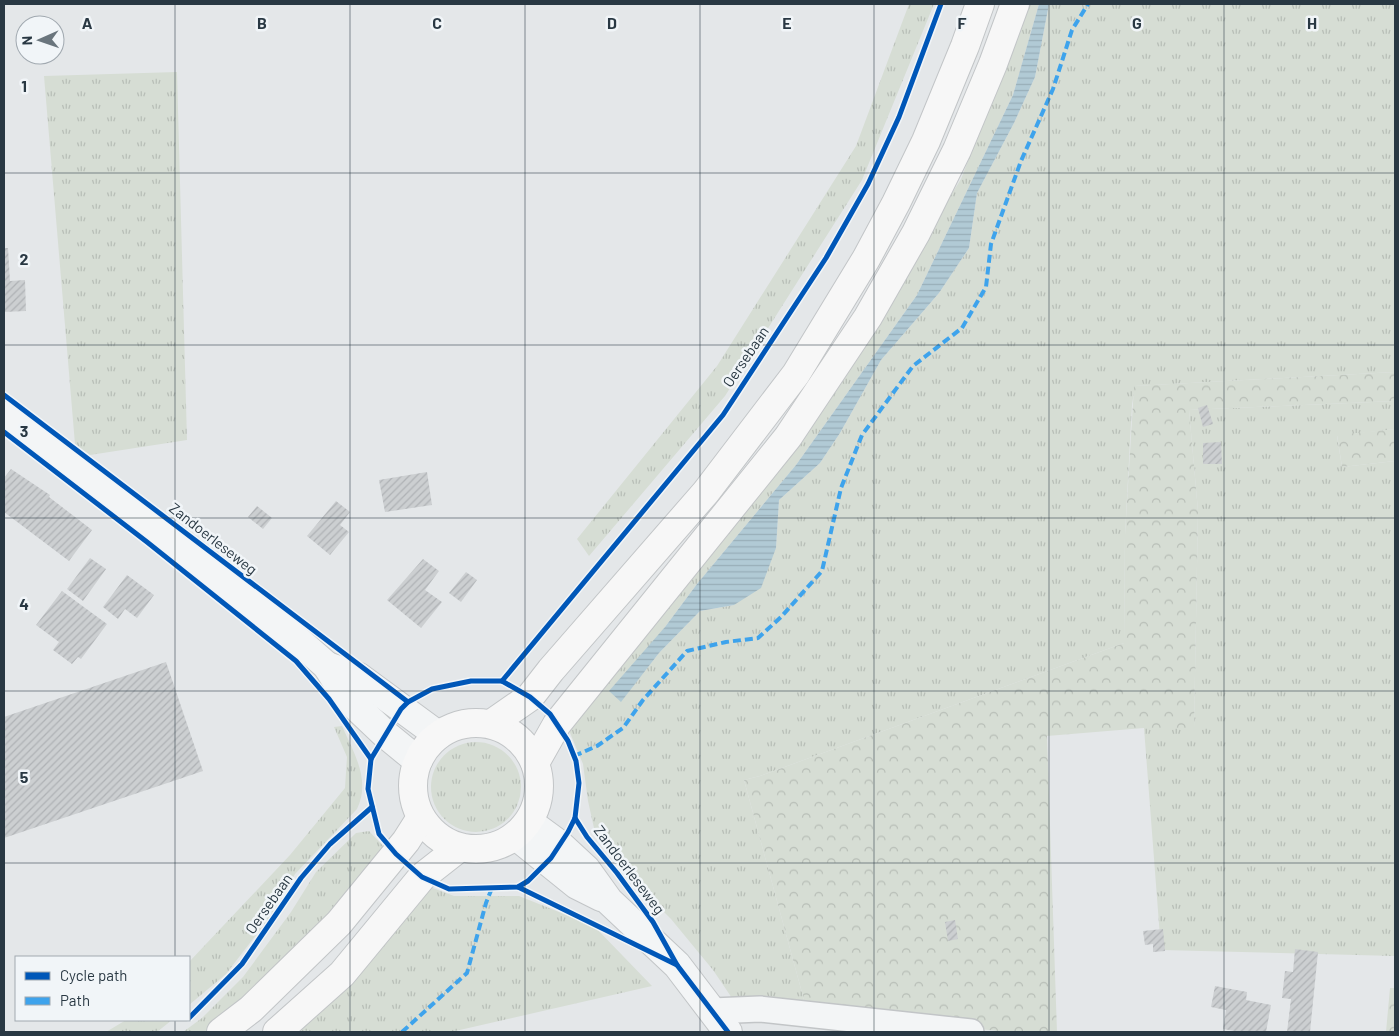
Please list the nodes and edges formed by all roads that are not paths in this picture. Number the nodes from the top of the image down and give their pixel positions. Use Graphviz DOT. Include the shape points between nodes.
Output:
graph roads {
  1 [pos="980,4"];
  2 [pos="1015,4"];
  3 [pos="4,415"];
  4 [pos="327,666"];
  5 [pos="491,724"];
  6 [pos="438,735"];
  7 [pos="418,761"];
  8 [pos="535,763"];
  9 [pos="420,819"];
  10 [pos="522,829"];
  11 [pos="459,848"];
  12 [pos="712,1011"];
  13 [pos="221,1032"];
  14 [pos="278,1032"];
  15 [pos="728,1032"];
  16 [pos="971,1032"];
  1 -- 5 [label="main road" via="926,141 896,203 796,374 706,492 530,697"];
  2 -- 8 [label="main road" via="994,64 957,150 916,233 868,317 788,437 557,724"];
  3 -- 4 [label="street, Zandoerleseweg" via="294,637"];
  4 -- 6 [label="street, Zandoerleseweg" via="359,677"];
  4 -- 7 [label="street, Zandoerleseweg" via="347,698"];
  5 -- 6 [label="main road" via="463,724"];
  5 -- 8 [label="main road" via="510,732 525,746"];
  6 -- 7 [label="main road"];
  7 -- 9 [label="main road" via="412,786"];
  8 -- 10 [label="main road" via="539,793 536,808"];
  9 -- 11 [label="main road" via="440,839"];
  9 -- 13 [label="main road" via="339,923 251,1009"];
  10 -- 11 [label="main road" via="498,846 479,850"];
  10 -- 12 [label="street, Zandoerleseweg" via="577,885 609,901 676,965"];
  11 -- 14 [label="main road" via="422,876 342,974"];
  12 -- 15 [label="street, Zandoerleseweg"];
  12 -- 16 [label="street" via="760,1009"];
}
